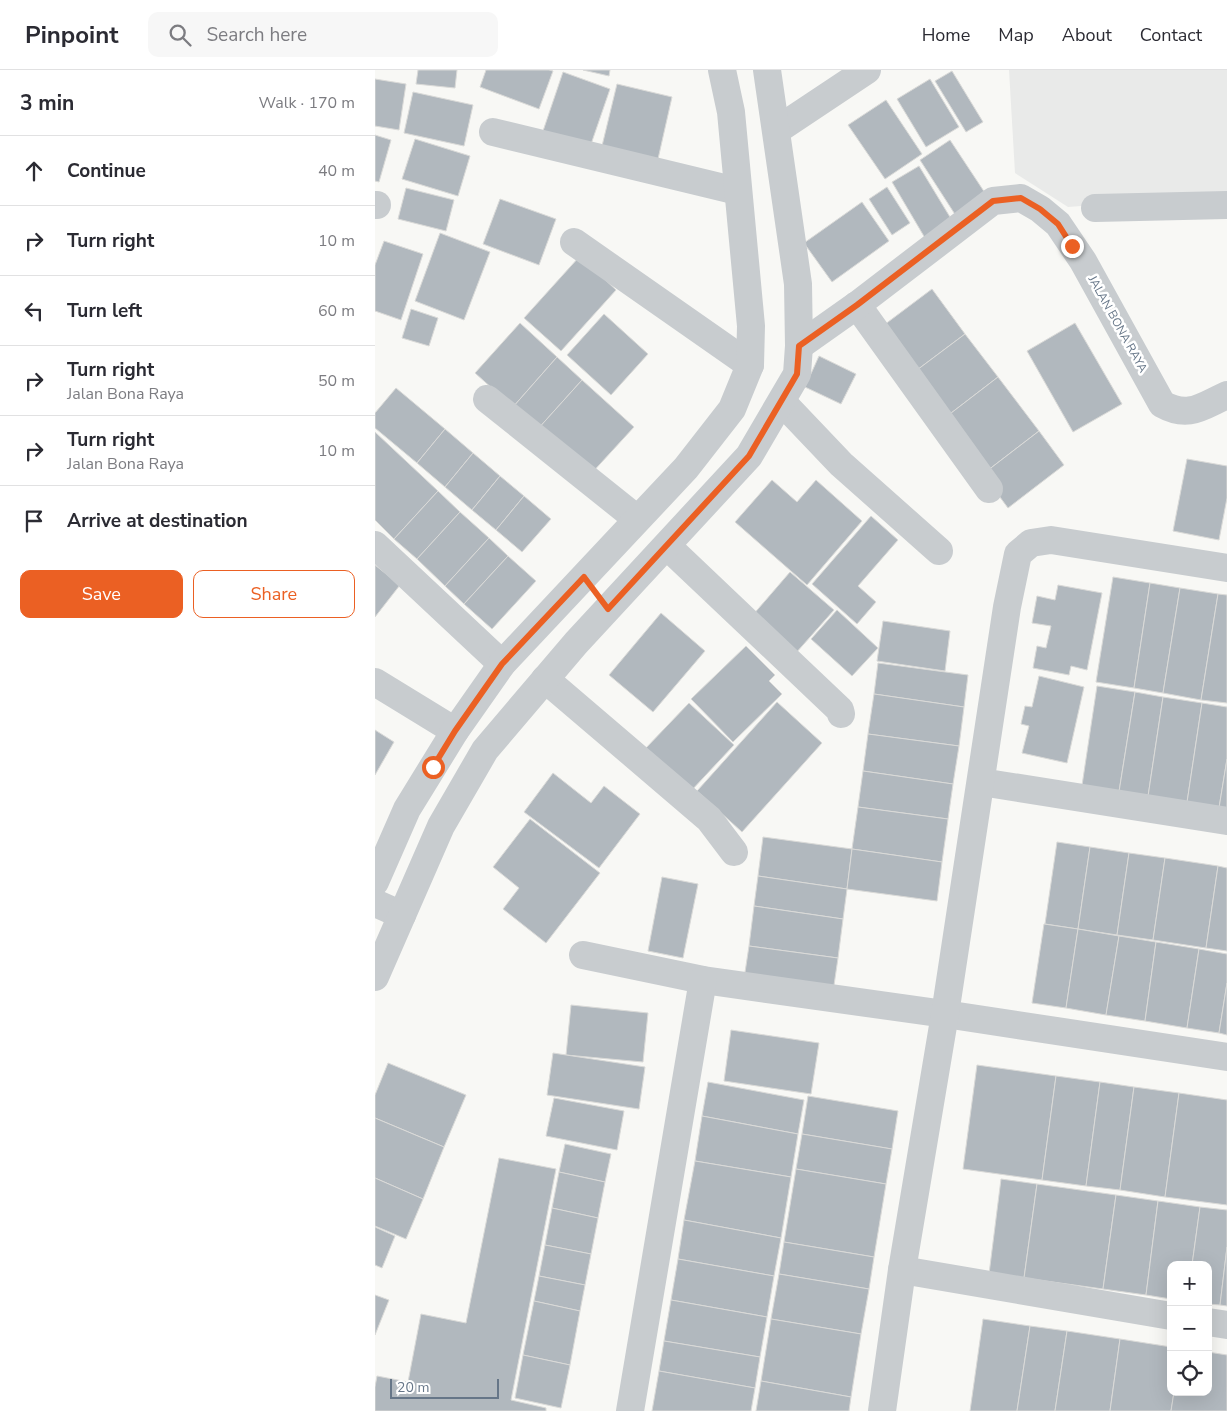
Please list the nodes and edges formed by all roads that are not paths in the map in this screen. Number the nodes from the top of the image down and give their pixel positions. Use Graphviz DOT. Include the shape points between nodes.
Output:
graph roads {
  1 [pos="722,70"];
  2 [pos="767,70"];
  3 [pos="867,70"];
  4 [pos="771,102"];
  5 [pos="731,112"];
  6 [pos="777,130"];
  7 [pos="493,132"];
  8 [pos="737,191"];
  9 [pos="1227,205"];
  10 [pos="1095,208"];
  11 [pos="574,242"];
  12 [pos="857,305"];
  13 [pos="799,346"];
  14 [pos="750,365"];
  15 [pos="1227,395"];
  16 [pos="487,400"];
  17 [pos="782,402"];
  18 [pos="989,489"];
  19 [pos="637,519"];
  20 [pos="375,545"];
  21 [pos="667,546"];
  22 [pos="939,551"];
  23 [pos="1227,568"];
  24 [pos="584,577"];
  25 [pos="608,609"];
  26 [pos="502,664"];
  27 [pos="545,679"];
  28 [pos="375,682"];
  29 [pos="841,714"];
  30 [pos="455,731"];
  31 [pos="981,782"];
  32 [pos="1227,821"];
  33 [pos="734,852"];
  34 [pos="375,882"];
  35 [pos="375,903"];
  36 [pos="402,916"];
  37 [pos="583,955"];
  38 [pos="375,977"];
  39 [pos="703,980"];
  40 [pos="945,1014"];
  41 [pos="1227,1057"];
  42 [pos="902,1270"];
  43 [pos="1167,1315"];
  44 [pos="1212,1323"];
  45 [pos="1227,1326"];
  46 [pos="630,1411"];
  47 [pos="882,1411"];
  1 -- 5 [label="street"];
  2 -- 4 [label="street"];
  3 -- 6 [label="street"];
  4 -- 5 [label="street"];
  4 -- 6 [label="street"];
  5 -- 8 [label="street"];
  6 -- 13 [label="street" via="798,284"];
  7 -- 8 [label="street"];
  8 -- 14 [label="street" via="751,326"];
  9 -- 10 [label="street"];
  11 -- 14 [label="street"];
  12 -- 13 [label="street, JALAN BONA RAYA"];
  12 -- 15 [label="street, JALAN BONA RAYA" via="993,201 1021,198 1058,224 1083,261 1162,404 1175,411 1190,412"];
  12 -- 18 [label="street"];
  13 -- 17 [label="street" via="797,374"];
  14 -- 19 [label="street" via="732,410 686,468"];
  16 -- 19 [label="street"];
  17 -- 21 [label="street" via="749,456"];
  17 -- 22 [label="street" via="841,464"];
  19 -- 24 [label="street"];
  20 -- 26 [label="street"];
  21 -- 25 [label="street"];
  21 -- 29 [label="street"];
  23 -- 31 [label="street" via="1051,540 1031,543 1017,554"];
  24 -- 25 [label="street"];
  24 -- 26 [label="street"];
  25 -- 27 [label="street"];
  26 -- 30 [label="street"];
  27 -- 33 [label="street" via="709,819"];
  27 -- 36 [label="street" via="485,750 441,826"];
  28 -- 30 [label="street"];
  30 -- 34 [label="street" via="407,809"];
  31 -- 32 [label="street"];
  31 -- 40 [label="street"];
  35 -- 36 [label="street"];
  36 -- 38 [label="street"];
  37 -- 39 [label="street"];
  39 -- 40 [label="street"];
  39 -- 46 [label="street"];
  40 -- 41 [label="street"];
  40 -- 42 [label="street"];
  42 -- 43 [label="street"];
  42 -- 47 [label="street"];
  44 -- 45 [label="street"];
}
